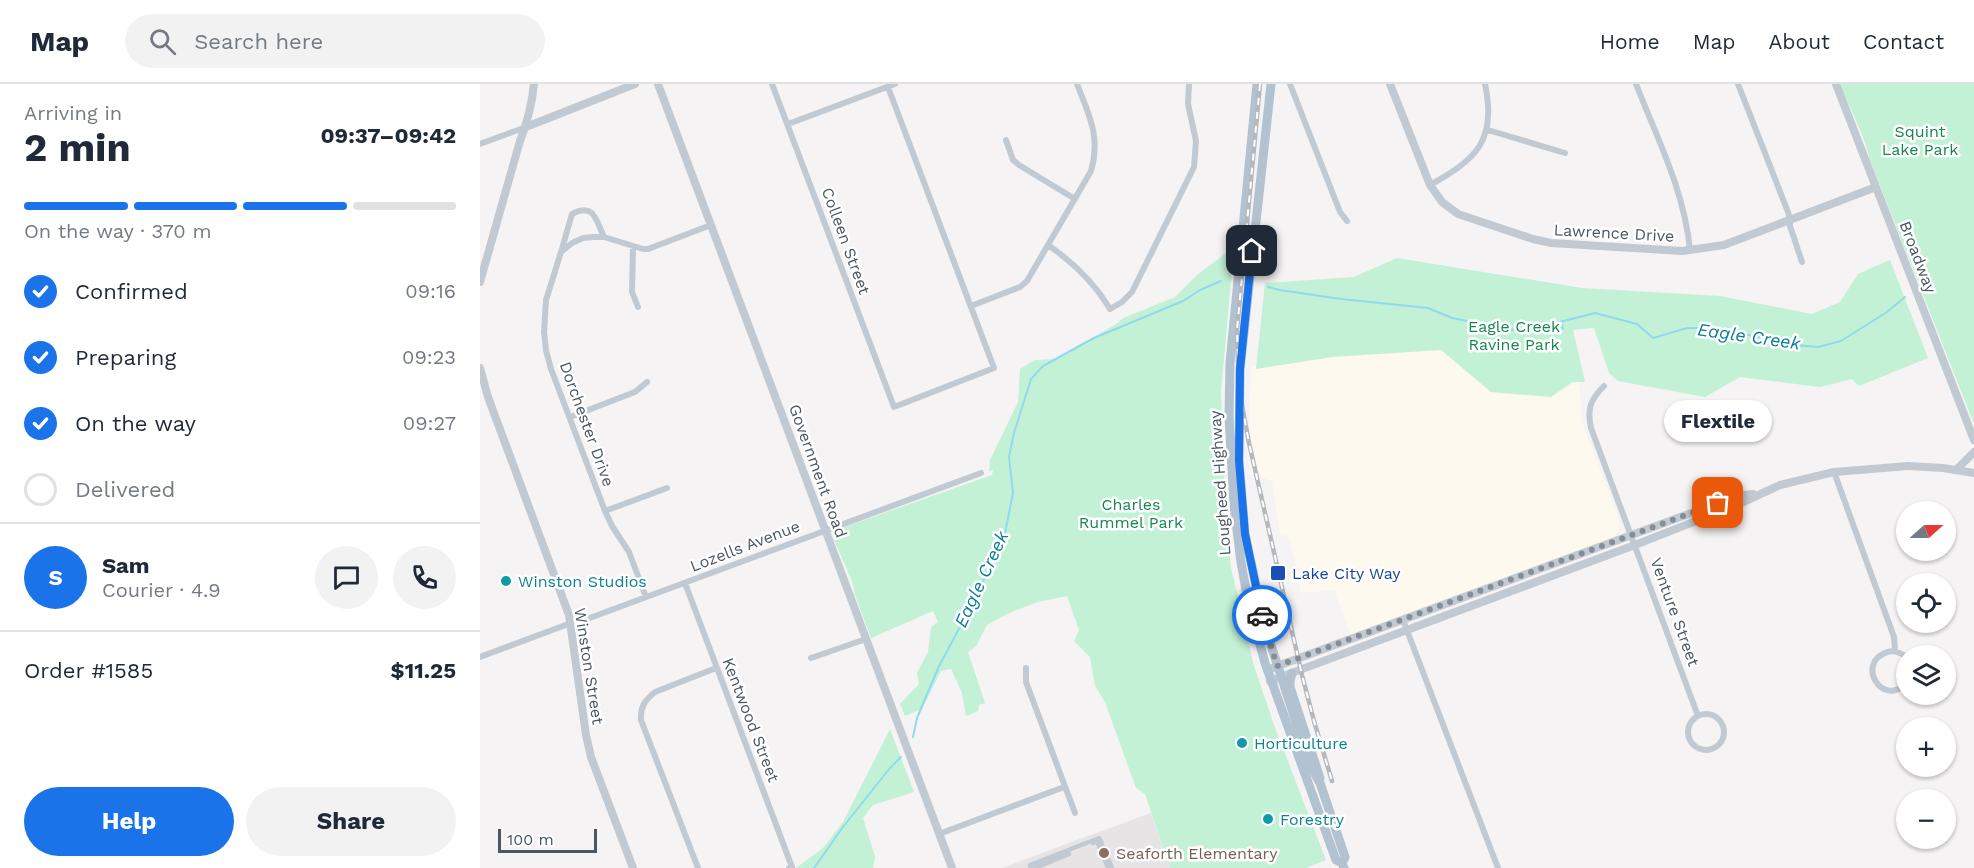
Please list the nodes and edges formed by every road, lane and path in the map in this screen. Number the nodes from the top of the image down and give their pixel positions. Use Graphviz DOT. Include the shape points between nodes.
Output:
graph roads {
  1 [pos="534,84"];
  2 [pos="635,84"];
  3 [pos="658,84"];
  4 [pos="772,84"];
  5 [pos="1077,84"];
  6 [pos="1190,84"];
  7 [pos="1257,84"];
  8 [pos="1271,84"];
  9 [pos="1290,84"];
  10 [pos="1390,84"];
  11 [pos="1485,84"];
  12 [pos="1636,84"];
  13 [pos="1738,84"];
  14 [pos="1836,84"];
  15 [pos="891,85"];
  16 [pos="788,124"];
  17 [pos="526,127"];
  18 [pos="1488,130"];
  19 [pos="1006,140"];
  20 [pos="480,144"];
  21 [pos="1565,153"];
  22 [pos="1430,185"];
  23 [pos="1876,187"];
  24 [pos="1075,199"];
  25 [pos="1790,220"];
  26 [pos="1347,221"];
  27 [pos="711,225"];
  28 [pos="604,237"];
  29 [pos="1048,245"];
  30 [pos="633,247"];
  31 [pos="1690,250"];
  32 [pos="561,252"];
  33 [pos="1802,262"];
  34 [pos="480,282"];
  35 [pos="971,306"];
  36 [pos="638,307"];
  37 [pos="480,368"];
  38 [pos="647,382"];
  39 [pos="1604,386"];
  40 [pos="484,398"];
  41 [pos="570,417"];
  42 [pos="1974,440"];
  43 [pos="1974,452"];
  44 [pos="1956,470"];
  45 [pos="1834,472"];
  46 [pos="981,473"];
  47 [pos="1974,473"];
  48 [pos="667,488"];
  49 [pos="1760,493"];
  50 [pos="605,511"];
  51 [pos="825,530"];
  52 [pos="1631,535"];
  53 [pos="1635,544"];
  54 [pos="685,583"];
  55 [pos="646,597"];
  56 [pos="587,619"];
  57 [pos="1403,620"];
  58 [pos="571,623"];
  59 [pos="1408,630"];
  60 [pos="866,639"];
  61 [pos="1895,651"];
  62 [pos="480,657"];
  63 [pos="811,658"];
  64 [pos="1277,666"];
  65 [pos="716,668"];
  66 [pos="1026,668"];
  67 [pos="1267,670"];
  68 [pos="1292,674"];
  69 [pos="1281,677"];
  70 [pos="1270,681"];
  71 [pos="1896,690"];
  72 [pos="1698,716"];
  73 [pos="1320,783"];
  74 [pos="1064,787"];
  75 [pos="1075,813"];
  76 [pos="939,834"];
  77 [pos="1343,865"];
  78 [pos="790,867"];
  79 [pos="633,868"];
  80 [pos="698,868"];
  81 [pos="952,868"];
  82 [pos="1033,868"];
  83 [pos="1110,868"];
  84 [pos="1498,868"];
  1 -- 17 [label="street"];
  2 -- 17 [label="street"];
  3 -- 27 [label="street, Government Road"];
  4 -- 16 [label="street, Colleen Street"];
  5 -- 24 [label="street" via="1096,141 1091,171"];
  6 -- 29 [label="street" via="1188,104 1196,141 1194,166 1131,292 1110,309 1090,279"];
  7 -- 67 [label="main road, Lougheed Highway" via="1230,363 1229,416 1241,562"];
  8 -- 64 [label="main road, Lougheed Highway" via="1240,369 1239,461 1245,534"];
  9 -- 26 [label="street" via="1340,212"];
  10 -- 22 [label="street, Lawrence Drive"];
  11 -- 18 [label="street" via="1490,107"];
  12 -- 31 [label="street" via="1678,191"];
  13 -- 25 [label="street"];
  14 -- 23 [label="street, Broadway"];
  15 -- 16 [label="street"];
  15 -- 35 [label="street"];
  16 -- 35 [label="street, Colleen Street" via="894,407 994,368"];
  17 -- 20 [label="street"];
  17 -- 34 [label="street"];
  18 -- 21 [label="street"];
  18 -- 22 [label="street" via="1466,161"];
  19 -- 24 [label="street" via="1013,160"];
  22 -- 31 [label="street, Lawrence Drive" via="1442,202 1458,214 1533,239 1557,244"];
  23 -- 25 [label="street, Lawrence Drive"];
  23 -- 42 [label="street, Broadway"];
  24 -- 29 [label="street"];
  25 -- 31 [label="street, Lawrence Drive" via="1724,245"];
  25 -- 33 [label="street"];
  27 -- 30 [label="street" via="648,249"];
  27 -- 51 [label="street, Government Road"];
  28 -- 30 [label="street"];
  28 -- 32 [label="street" via="583,238"];
  28 -- 32 [label="street, Dorchester Drive" via="593,214 580,210 572,214"];
  29 -- 35 [label="street" via="1020,287"];
  30 -- 36 [label="street" via="632,292"];
  32 -- 41 [label="street, Dorchester Drive" via="546,300 544,332 551,369"];
  37 -- 40 [label="street, Winston Street"];
  38 -- 41 [label="street" via="635,392"];
  39 -- 52 [label="street, Venture Street" via="1589,404 1591,428"];
  40 -- 58 [label="street, Winston Street"];
  41 -- 50 [label="street, Dorchester Drive"];
  43 -- 44 [label="street"];
  44 -- 45 [label="street" via="1908,466"];
  44 -- 47 [label="street"];
  45 -- 49 [label="street"];
  45 -- 61 [label="street" via="1894,637"];
  46 -- 51 [label="street, Lozells Avenue"];
  48 -- 50 [label="street"];
  49 -- 52 [label="street" via="1737,496"];
  49 -- 53 [label="street"];
  50 -- 55 [label="street, Dorchester Drive" via="629,552"];
  51 -- 54 [label="street, Lozells Avenue"];
  51 -- 60 [label="street, Government Road"];
  52 -- 53 [label="street, Venture Street"];
  52 -- 57 [label="street"];
  53 -- 59 [label="street"];
  53 -- 72 [label="street, Venture Street"];
  54 -- 55 [label="street, Lozells Avenue"];
  54 -- 65 [label="street, Kentwood Street"];
  55 -- 56 [label="street, Lozells Avenue"];
  57 -- 59 [label="street"];
  57 -- 64 [label="street"];
  58 -- 62 [label="street"];
  58 -- 79 [label="street, Winston Street" via="591,757"];
  59 -- 68 [label="street"];
  59 -- 84 [label="street"];
  60 -- 63 [label="street"];
  60 -- 76 [label="street, Government Road"];
  61 -- 71 [label="street" via="1877,658 1873,676 1880,687"];
  64 -- 67 [label="street"];
  64 -- 69 [label="main road, Lougheed Highway"];
  65 -- 78 [label="street, Kentwood Street"];
  65 -- 80 [label="street" via="656,692 643,704 641,713"];
  66 -- 74 [label="street" via="1026,682"];
  67 -- 70 [label="main road, Lougheed Highway"];
  68 -- 69 [label="street"];
  68 -- 73 [label="main road" via="1290,687"];
  69 -- 70 [label="street"];
  69 -- 73 [label="main road, Lougheed Highway" via="1310,765"];
  70 -- 77 [label="main road, Lougheed Highway" via="1336,860"];
  72 -- 72 [label="street" via="1690,724 1690,740 1699,749 1717,747 1724,737 1724,725 1716,716"];
  73 -- 77 [label="main road, Lougheed Highway" via="1345,857"];
  74 -- 75 [label="street"];
  74 -- 76 [label="street"];
  76 -- 81 [label="street, Government Road"];
  82 -- 83 [label="street" via="1030,865 1099,838"];
}
